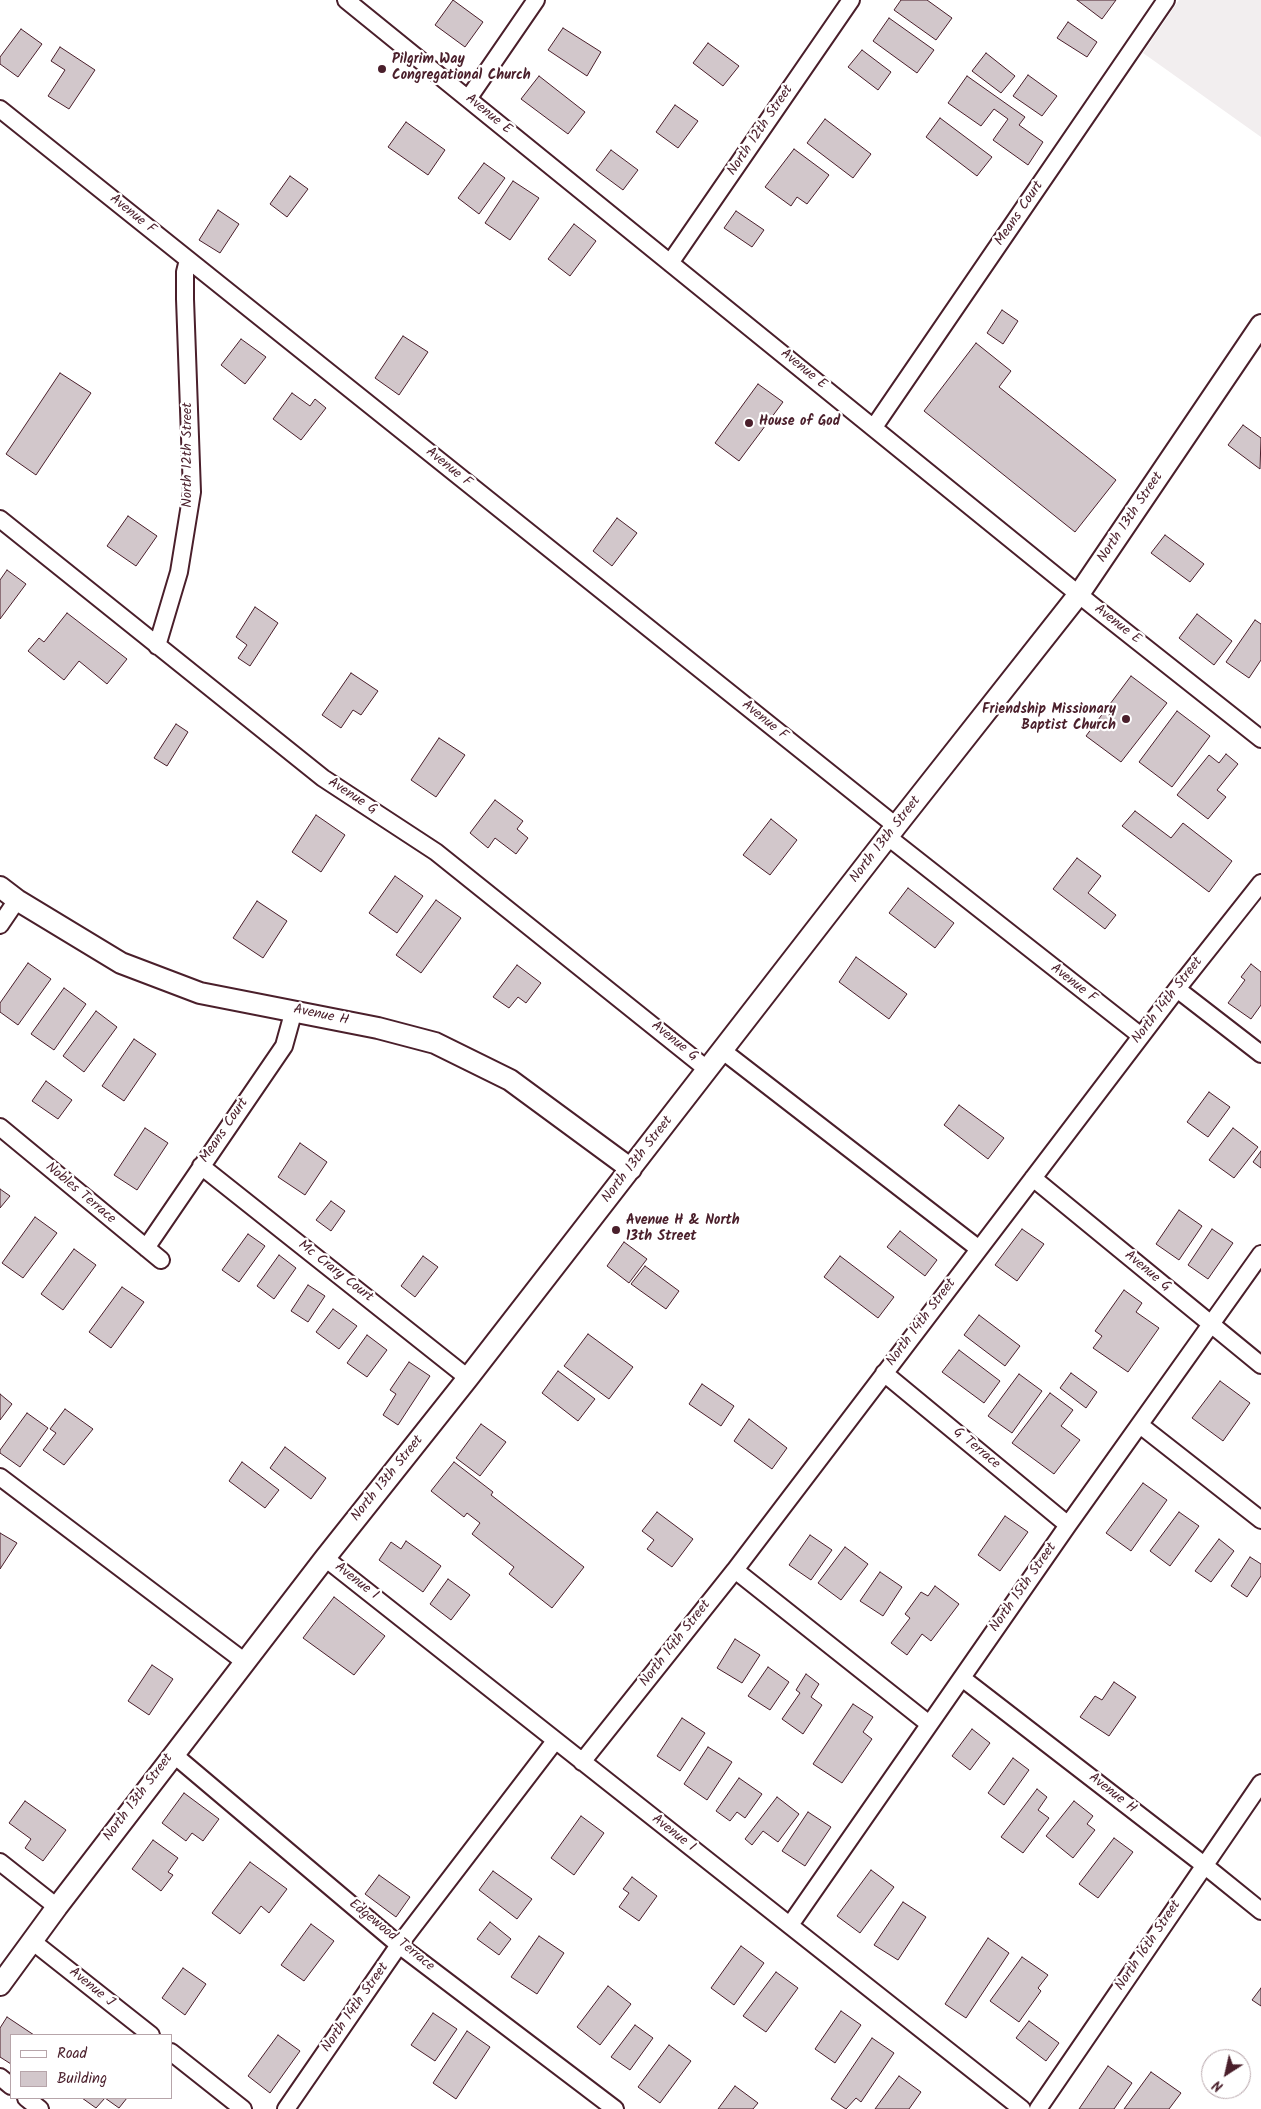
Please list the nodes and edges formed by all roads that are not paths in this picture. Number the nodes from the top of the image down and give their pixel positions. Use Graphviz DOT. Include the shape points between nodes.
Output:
graph roads {
  1 [pos="346,0"];
  2 [pos="536,0"];
  3 [pos="851,0"];
  4 [pos="1166,0"];
  5 [pos="468,99"];
  6 [pos="0,109"];
  7 [pos="188,260"];
  8 [pos="670,263"];
  9 [pos="1261,325"];
  10 [pos="874,427"];
  11 [pos="0,519"];
  12 [pos="1078,594"];
  13 [pos="157,646"];
  14 [pos="1261,739"];
  15 [pos="892,831"];
  16 [pos="1261,882"];
  17 [pos="0,887"];
  18 [pos="17,900"];
  19 [pos="0,925"];
  20 [pos="1177,989"];
  21 [pos="294,1010"];
  22 [pos="1141,1036"];
  23 [pos="723,1051"];
  24 [pos="1261,1054"];
  25 [pos="708,1070"];
  26 [pos="0,1127"];
  27 [pos="201,1166"];
  28 [pos="631,1169"];
  29 [pos="1033,1178"];
  30 [pos="146,1248"];
  31 [pos="978,1249"];
  32 [pos="1261,1254"];
  33 [pos="161,1260"];
  34 [pos="1211,1325"];
  35 [pos="1261,1365"];
  36 [pos="884,1373"];
  37 [pos="468,1378"];
  38 [pos="1140,1425"];
  39 [pos="0,1477"];
  40 [pos="1261,1520"];
  41 [pos="1068,1525"];
  42 [pos="325,1558"];
  43 [pos="735,1570"];
  44 [pos="245,1662"];
  45 [pos="962,1678"];
  46 [pos="929,1724"];
  47 [pos="556,1741"];
  48 [pos="174,1754"];
  49 [pos="582,1762"];
  50 [pos="1261,1783"];
  51 [pos="0,1862"];
  52 [pos="1204,1865"];
  53 [pos="56,1907"];
  54 [pos="1261,1911"];
  55 [pos="790,1925"];
  56 [pos="32,1940"];
  57 [pos="399,1945"];
  58 [pos="0,1985"];
  59 [pos="150,2034"];
  60 [pos="172,2053"];
  61 [pos="0,2077"];
  62 [pos="10,2085"];
  63 [pos="27,2099"];
  64 [pos="40,2109"];
  65 [pos="243,2109"];
  66 [pos="286,2109"];
  67 [pos="616,2109"];
  68 [pos="1022,2109"];
  69 [pos="1038,2109"];
  1 -- 5 [label="street, Avenue E"];
  2 -- 5 [label="street"];
  3 -- 8 [label="street, North 12th Street"];
  4 -- 10 [label="street, Means Court"];
  5 -- 8 [label="street, Avenue E"];
  6 -- 7 [label="street, Avenue F"];
  7 -- 13 [label="street, North 12th Street" via="185,299 192,492 179,572"];
  7 -- 15 [label="street, Avenue F"];
  8 -- 10 [label="street, Avenue E"];
  9 -- 12 [label="street, North 13th Street"];
  10 -- 12 [label="street, Avenue E"];
  11 -- 13 [label="street, Avenue G"];
  12 -- 14 [label="street, Avenue E"];
  12 -- 15 [label="street, North 13th Street"];
  13 -- 25 [label="street, Avenue G" via="323,778 436,852"];
  15 -- 22 [label="street, Avenue F"];
  15 -- 23 [label="street, North 13th Street"];
  16 -- 20 [label="street, North 14th Street"];
  17 -- 18 [label="street, Avenue H"];
  18 -- 19 [label="street"];
  18 -- 21 [label="street, Avenue H" via="121,963 200,993"];
  20 -- 22 [label="street, North 14th Street"];
  20 -- 24 [label="street"];
  21 -- 27 [label="street, Means Court" via="284,1046"];
  21 -- 28 [label="street, Avenue H" via="434,1043 510,1080"];
  22 -- 29 [label="street, North 14th Street"];
  23 -- 25 [label="street, North 13th Street"];
  23 -- 31 [label="street"];
  25 -- 28 [label="street, North 13th Street"];
  26 -- 30 [label="street, Nobles Terrace"];
  27 -- 30 [label="street, Means Court"];
  27 -- 37 [label="street, Mc Crary Court"];
  28 -- 37 [label="street, North 13th Street"];
  29 -- 31 [label="street, North 14th Street"];
  29 -- 34 [label="street, Avenue G"];
  30 -- 33 [label="street, Nobles Terrace"];
  31 -- 36 [label="street, North 14th Street"];
  32 -- 34 [label="street, North 15th Street"];
  34 -- 35 [label="street, Avenue G"];
  34 -- 38 [label="street, North 15th Street"];
  36 -- 41 [label="street, G Terrace"];
  36 -- 43 [label="street, North 14th Street"];
  37 -- 42 [label="street, North 13th Street"];
  38 -- 40 [label="street"];
  38 -- 41 [label="street, North 15th Street"];
  39 -- 44 [label="street"];
  41 -- 45 [label="street, North 15th Street"];
  42 -- 44 [label="street, North 13th Street"];
  42 -- 47 [label="street, Avenue I"];
  43 -- 46 [label="street"];
  43 -- 49 [label="street, North 14th Street"];
  44 -- 48 [label="street, North 13th Street"];
  45 -- 46 [label="street, North 15th Street"];
  45 -- 52 [label="street, Avenue H"];
  46 -- 55 [label="street, North 15th Street"];
  47 -- 49 [label="street, Avenue I"];
  47 -- 57 [label="street, North 14th Street"];
  48 -- 53 [label="street, North 13th Street"];
  48 -- 57 [label="street, Edgewood Terrace"];
  49 -- 55 [label="street, Avenue I"];
  50 -- 52 [label="street, North 16th Street"];
  51 -- 53 [label="street"];
  52 -- 54 [label="street, Avenue H"];
  52 -- 69 [label="street, North 16th Street"];
  53 -- 56 [label="street, North 13th Street"];
  55 -- 68 [label="street, Avenue I"];
  56 -- 58 [label="street, North 13th Street"];
  56 -- 59 [label="street, Avenue J"];
  57 -- 66 [label="street, North 14th Street"];
  57 -- 67 [label="street, Edgewood Terrace"];
  60 -- 65 [label="street"];
  61 -- 62 [label="street"];
  63 -- 64 [label="street"];
}
